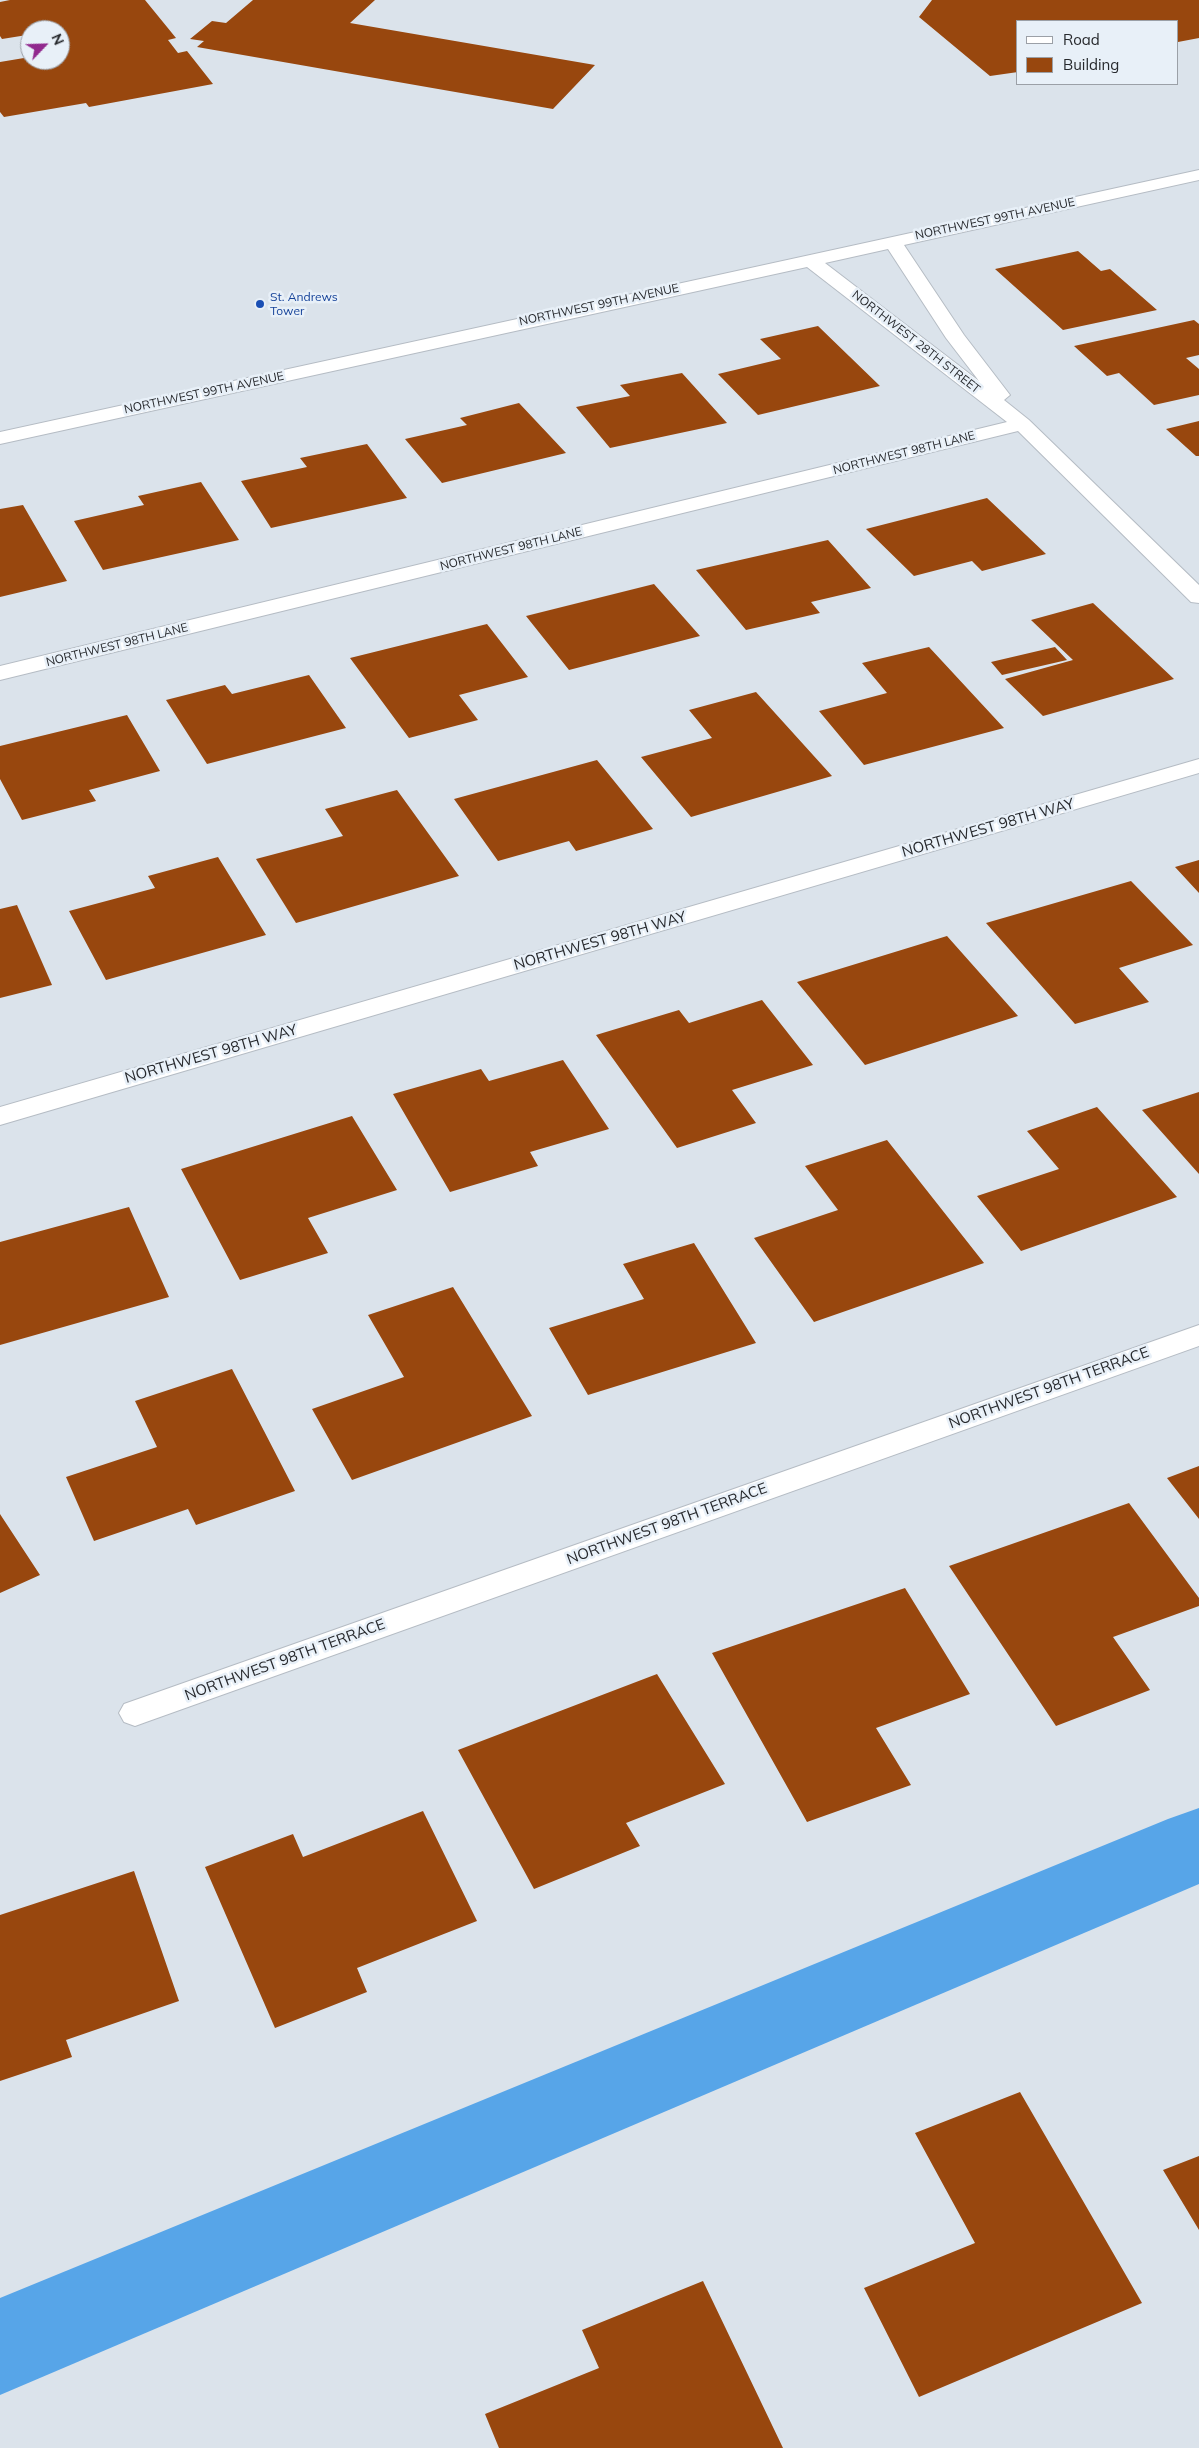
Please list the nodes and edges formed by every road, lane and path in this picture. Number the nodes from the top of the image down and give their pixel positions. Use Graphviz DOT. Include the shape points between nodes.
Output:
graph roads {
  1 [pos="1199,174"];
  2 [pos="892,241"];
  3 [pos="809,259"];
  4 [pos="1022,424"];
  5 [pos="0,438"];
  6 [pos="1199,597"];
  7 [pos="0,674"];
  8 [pos="1199,766"];
  9 [pos="0,1116"];
  10 [pos="1199,1335"];
  11 [pos="135,1713"];
  1 -- 2 [label="street, NORTHWEST 99TH AVENUE"];
  2 -- 3 [label="street, NORTHWEST 99TH AVENUE"];
  2 -- 4 [label="street, NORTHWEST 28TH STREET" via="956,338"];
  3 -- 4 [label="street, NORTHWEST 28TH STREET"];
  3 -- 5 [label="street, NORTHWEST 99TH AVENUE"];
  4 -- 6 [label="street, NORTHWEST 28TH STREET"];
  4 -- 7 [label="street, NORTHWEST 98TH LANE"];
  8 -- 9 [label="street, NORTHWEST 98TH WAY"];
  10 -- 11 [label="street, NORTHWEST 98TH TERRACE"];
}
